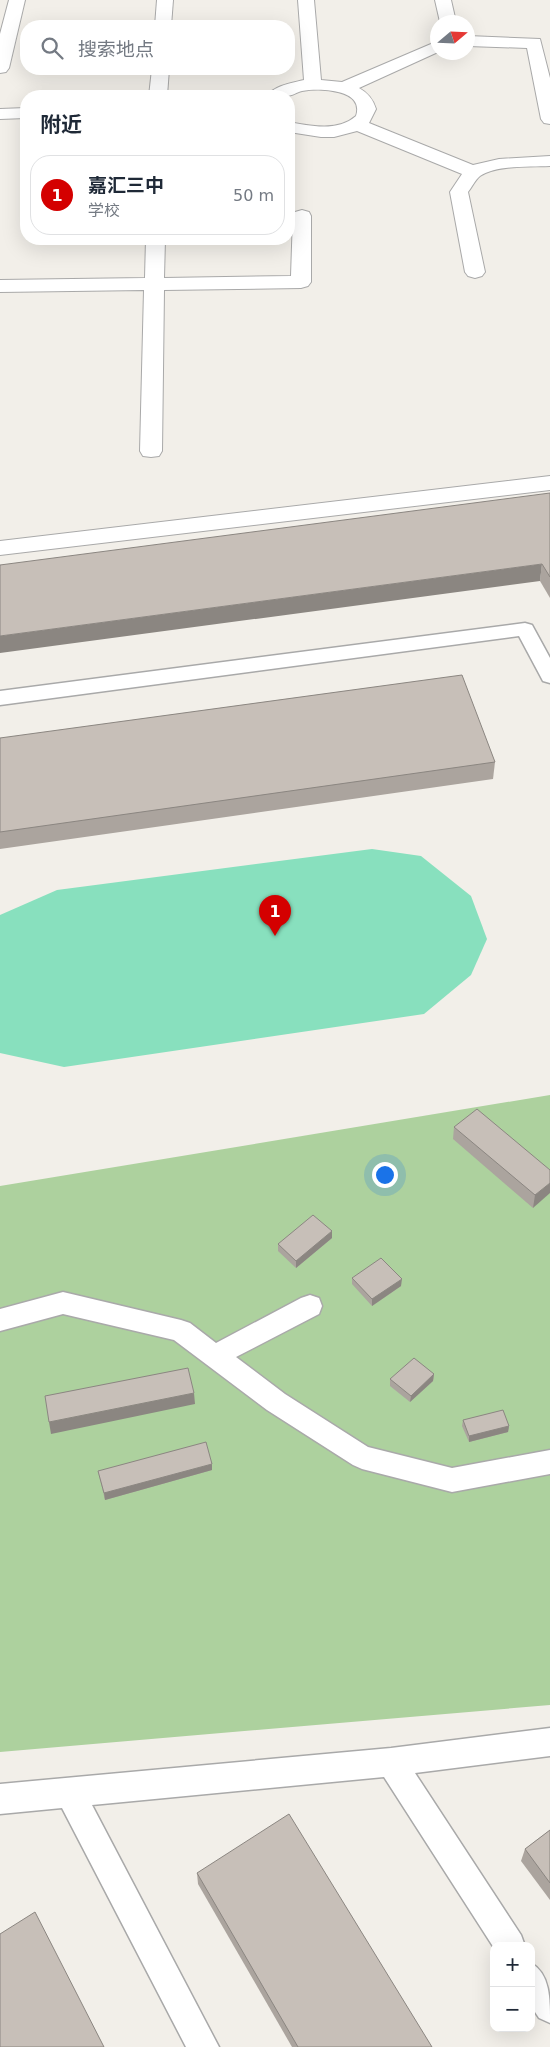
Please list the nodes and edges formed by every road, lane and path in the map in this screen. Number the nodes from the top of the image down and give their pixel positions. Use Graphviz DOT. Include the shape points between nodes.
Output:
graph roads {
  1 [pos="17,0"];
  2 [pos="165,0"];
  3 [pos="306,0"];
  4 [pos="444,0"];
  5 [pos="447,15"];
  6 [pos="163,20"];
  7 [pos="475,41"];
  8 [pos="430,50"];
  9 [pos="0,68"];
  10 [pos="160,75"];
  11 [pos="313,84"];
  12 [pos="344,88"];
  13 [pos="158,90"];
  14 [pos="289,90"];
  15 [pos="20,113"];
  16 [pos="0,114"];
  17 [pos="550,119"];
  18 [pos="356,124"];
  19 [pos="295,129"];
  20 [pos="550,161"];
  21 [pos="474,172"];
  22 [pos="302,216"];
  23 [pos="155,245"];
  24 [pos="475,272"];
  25 [pos="154,285"];
  26 [pos="0,286"];
  27 [pos="151,450"];
  28 [pos="550,483"];
  29 [pos="0,548"];
  30 [pos="550,676"];
  31 [pos="0,698"];
  32 [pos="310,1306"];
  33 [pos="0,1320"];
  34 [pos="215,1356"];
  35 [pos="550,1462"];
  36 [pos="550,1742"];
  37 [pos="391,1762"];
  38 [pos="69,1792"];
  39 [pos="0,1798"];
  40 [pos="507,1942"];
  41 [pos="535,1984"];
  42 [pos="550,2007"];
  43 [pos="203,2047"];
  1 -- 9 [label="street"];
  2 -- 6 [label="street"];
  3 -- 11 [label="street"];
  4 -- 5 [label="street"];
  7 -- 17 [label="street" via="534,44"];
  8 -- 12 [label="street"];
  10 -- 13 [label="street"];
  11 -- 12 [label="street"];
  11 -- 14 [label="street"];
  12 -- 18 [label="street" via="364,101 367,109"];
  15 -- 16 [label="street"];
  18 -- 19 [label="street" via="329,132 312,133"];
  18 -- 21 [label="street"];
  20 -- 21 [label="street" via="506,163"];
  21 -- 24 [label="street" via="459,192"];
  22 -- 25 [label="street" via="301,282"];
  23 -- 25 [label="street"];
  25 -- 26 [label="street"];
  25 -- 27 [label="street"];
  28 -- 29 [label="street"];
  30 -- 31 [label="lane" via="525,629"];
  32 -- 34 [label="lane"];
  33 -- 34 [label="lane" via="63,1303 181,1331"];
  34 -- 35 [label="lane" via="276,1402 362,1458 452,1480"];
  36 -- 37 [label="lane"];
  37 -- 38 [label="lane"];
  37 -- 40 [label="lane"];
  38 -- 39 [label="lane"];
  38 -- 43 [label="lane"];
  41 -- 42 [label="lane"];
}
